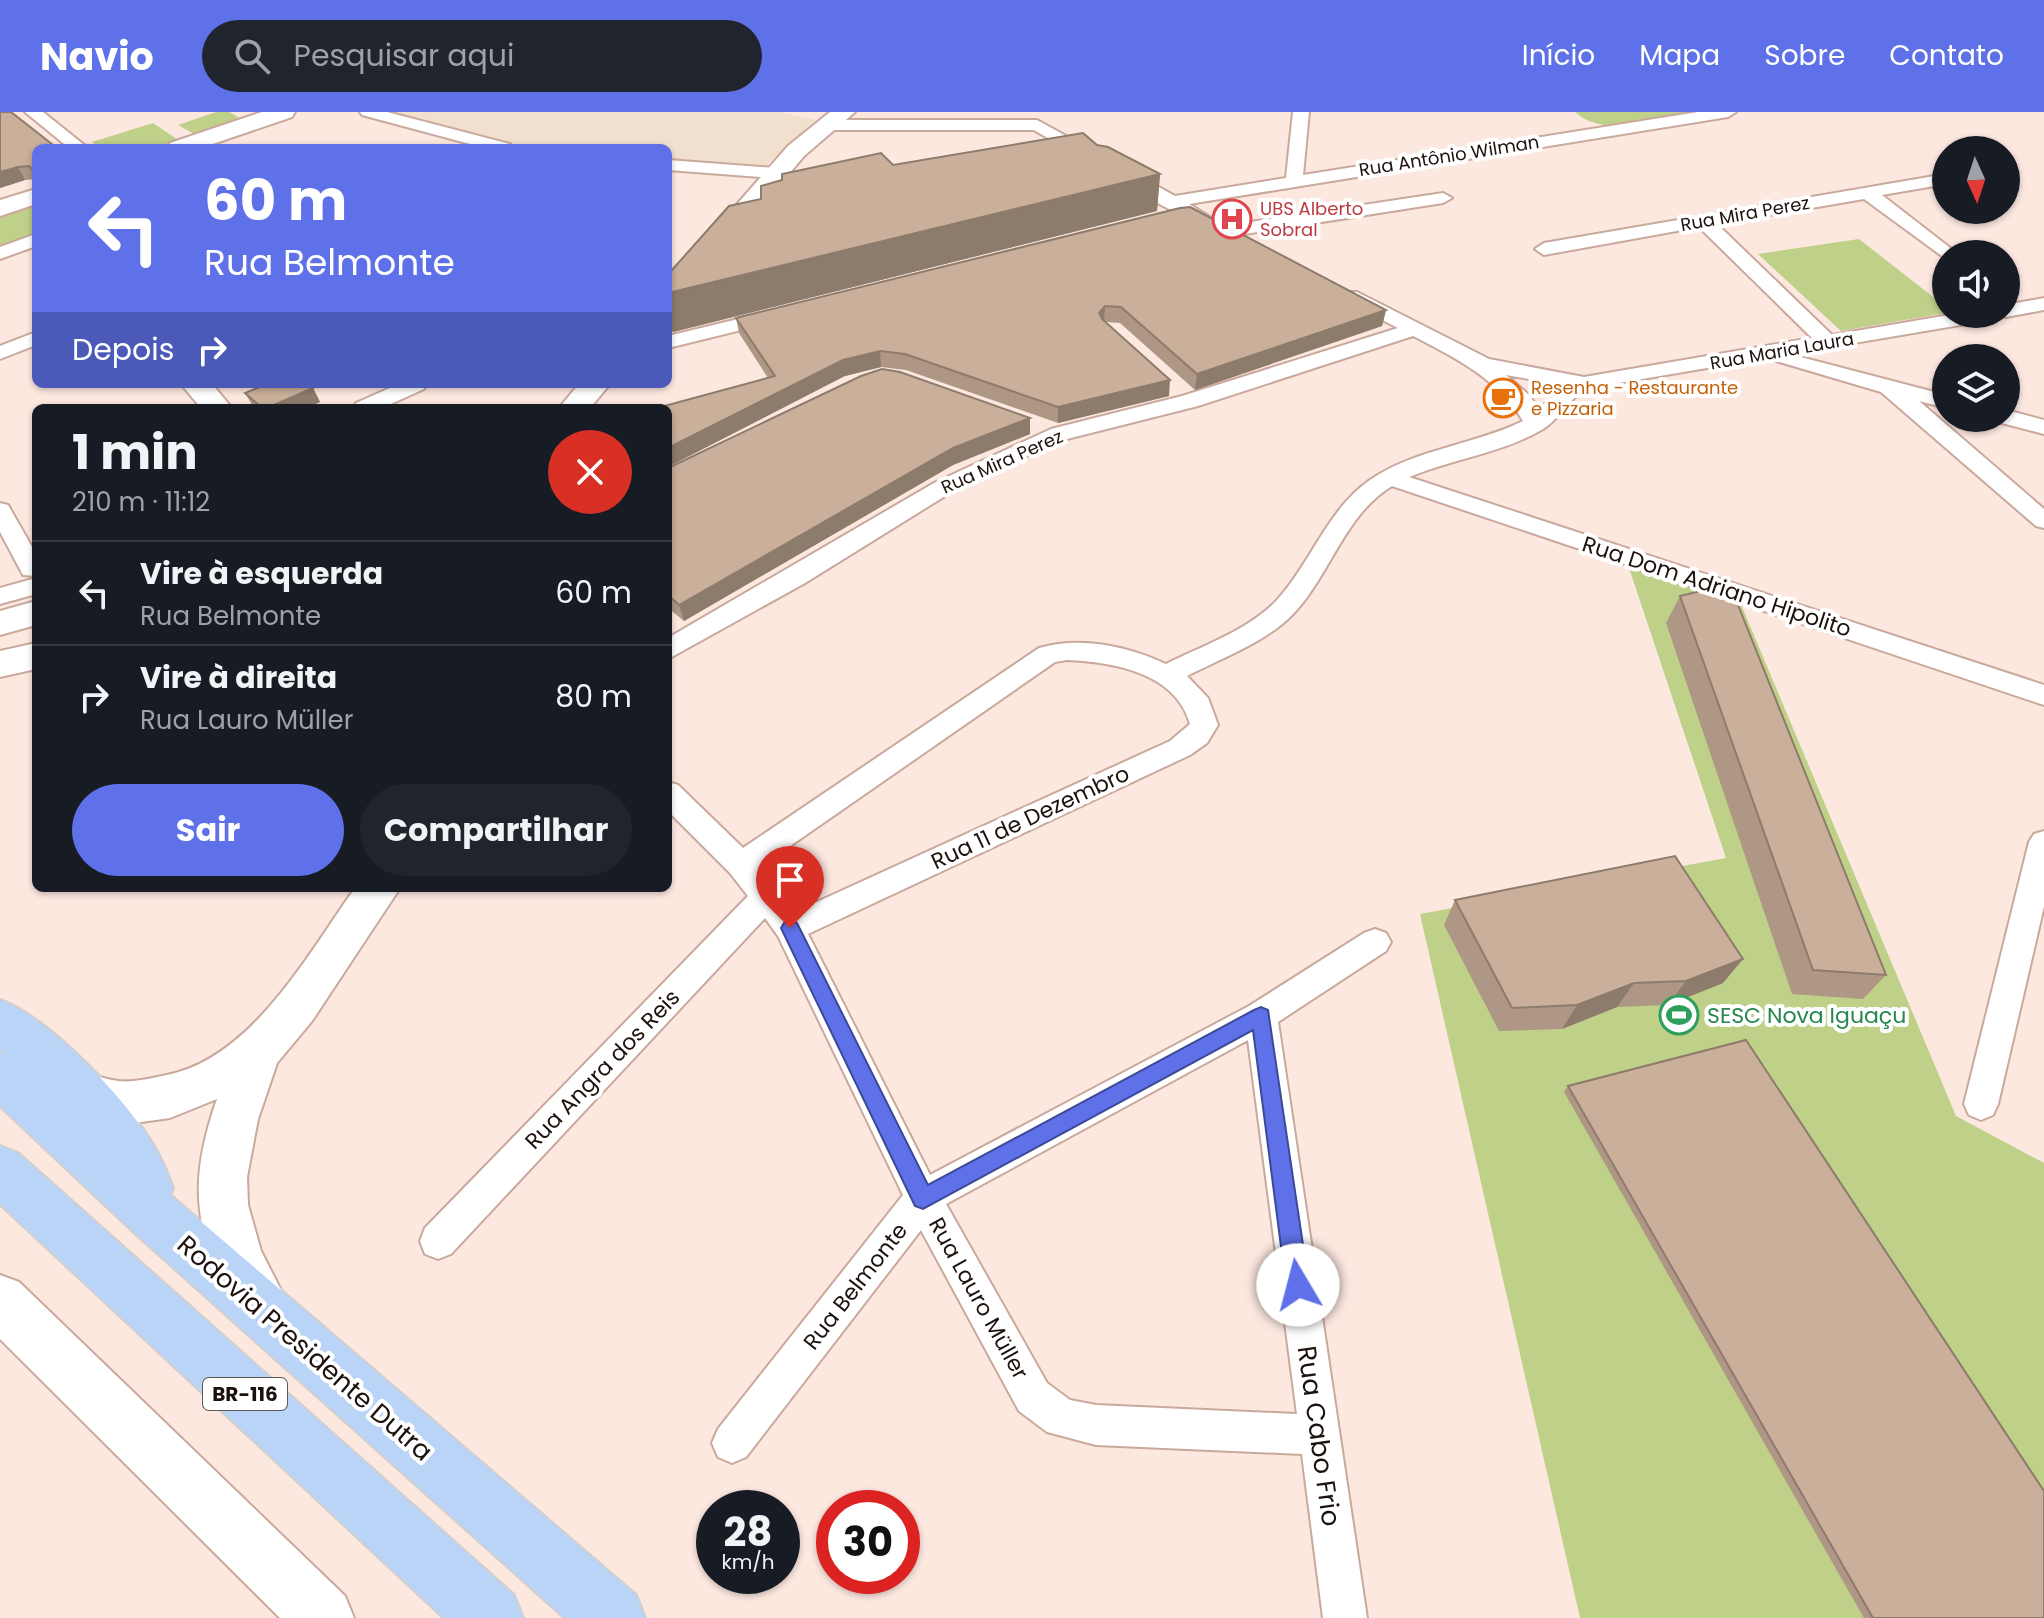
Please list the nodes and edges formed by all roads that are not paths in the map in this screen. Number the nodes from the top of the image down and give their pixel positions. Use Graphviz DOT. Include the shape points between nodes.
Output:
graph roads {
  1 [pos="33,112"];
  2 [pos="284,112"];
  3 [pos="368,112"];
  4 [pos="1301,112"];
  5 [pos="1728,112"];
  6 [pos="835,118"];
  7 [pos="1043,119"];
  8 [pos="75,144"];
  9 [pos="190,144"];
  10 [pos="489,144"];
  11 [pos="672,167"];
  12 [pos="775,173"];
  13 [pos="1294,181"];
  14 [pos="1932,182"];
  15 [pos="1868,193"];
  16 [pos="32,197"];
  17 [pos="1443,198"];
  18 [pos="0,208"];
  19 [pos="1165,211"];
  20 [pos="1703,221"];
  21 [pos="1226,231"];
  22 [pos="32,241"];
  23 [pos="1932,241"];
  24 [pos="1253,245"];
  25 [pos="1544,249"];
  26 [pos="0,253"];
  27 [pos="1331,286"];
  28 [pos="672,295"];
  29 [pos="2044,304"];
  30 [pos="2020,305"];
  31 [pos="789,312"];
  32 [pos="1932,324"];
  33 [pos="1413,330"];
  34 [pos="32,340"];
  35 [pos="672,341"];
  36 [pos="1829,343"];
  37 [pos="0,353"];
  38 [pos="1765,354"];
  39 [pos="1481,363"];
  40 [pos="1167,380"];
  41 [pos="1584,383"];
  42 [pos="1889,387"];
  43 [pos="200,388"];
  44 [pos="407,388"];
  45 [pos="592,388"];
  46 [pos="1932,398"];
  47 [pos="1190,401"];
  48 [pos="214,404"];
  49 [pos="373,404"];
  50 [pos="578,404"];
  51 [pos="2020,421"];
  52 [pos="1031,424"];
  53 [pos="1536,424"];
  54 [pos="2044,427"];
  55 [pos="1059,434"];
  56 [pos="1390,478"];
  57 [pos="0,510"];
  58 [pos="2044,521"];
  59 [pos="32,573"];
  60 [pos="32,578"];
  61 [pos="0,596"];
  62 [pos="32,614"];
  63 [pos="0,623"];
  64 [pos="672,648"];
  65 [pos="32,657"];
  66 [pos="0,664"];
  67 [pos="1167,675"];
  68 [pos="2044,695"];
  69 [pos="672,797"];
  70 [pos="2044,842"];
  71 [pos="741,865"];
  72 [pos="376,892"];
  73 [pos="766,897"];
  74 [pos="790,928"];
  75 [pos="1375,942"];
  76 [pos="1261,1016"];
  77 [pos="0,1021"];
  78 [pos="258,1052"];
  79 [pos="0,1074"];
  80 [pos="81,1093"];
  81 [pos="1981,1104"];
  82 [pos="0,1170"];
  83 [pos="923,1198"];
  84 [pos="156,1217"];
  85 [pos="438,1241"];
  86 [pos="0,1301"];
  87 [pos="266,1313"];
  88 [pos="1319,1435"];
  89 [pos="732,1443"];
  90 [pos="323,1618"];
  91 [pos="491,1618"];
  92 [pos="613,1618"];
  93 [pos="1345,1618"];
  1 -- 8 [label="street"];
  2 -- 9 [label="main road"];
  3 -- 10 [label="street"];
  4 -- 13 [label="street"];
  5 -- 13 [label="street, Rua Antônio Wilman" via="1573,130"];
  6 -- 7 [label="street" via="950,124"];
  6 -- 12 [label="main road"];
  7 -- 19 [label="street"];
  11 -- 12 [label="street"];
  12 -- 28 [label="main road"];
  13 -- 19 [label="street, Rua Antônio Wilman"];
  14 -- 15 [label="street, Rua Mira Perez"];
  15 -- 20 [label="street, Rua Mira Perez"];
  15 -- 23 [label="street"];
  16 -- 18 [label="main road"];
  17 -- 21 [label="street"];
  19 -- 21 [label="street" via="1188,212"];
  20 -- 25 [label="street, Rua Mira Perez"];
  20 -- 36 [label="street"];
  21 -- 24 [label="street"];
  22 -- 26 [label="street"];
  27 -- 33 [label="street"];
  29 -- 30 [label="street"];
  31 -- 35 [label="street"];
  32 -- 36 [label="street, Rua Maria Laura"];
  33 -- 39 [label="street"];
  33 -- 47 [label="street, Rua Mira Perez"];
  34 -- 37 [label="street"];
  36 -- 38 [label="street, Rua Maria Laura"];
  38 -- 41 [label="street, Rua Maria Laura"];
  38 -- 42 [label="street"];
  39 -- 41 [label="street, Rua Maria Laura"];
  39 -- 53 [label="street" via="1522,401"];
  40 -- 47 [label="street"];
  41 -- 53 [label="street" via="1564,393"];
  42 -- 46 [label="street"];
  42 -- 58 [label="street"];
  43 -- 48 [label="main road"];
  44 -- 49 [label="street"];
  45 -- 50 [label="main road"];
  47 -- 55 [label="street, Rua Mira Perez"];
  51 -- 54 [label="street"];
  52 -- 55 [label="street"];
  53 -- 56 [label="street"];
  55 -- 64 [label="street, Rua Mira Perez" via="942,488"];
  56 -- 67 [label="street" via="1360,500 1282,612"];
  56 -- 68 [label="street, Rua Dom Adriano Hipolito"];
  57 -- 59 [label="street"];
  60 -- 61 [label="street"];
  62 -- 63 [label="main road"];
  65 -- 66 [label="main road"];
  67 -- 71 [label="street, Rua 11 de Dezembro" via="1093,651 1042,657"];
  67 -- 74 [label="street, Rua 11 de Dezembro" via="1189,691 1203,712 1203,728 1188,744"];
  69 -- 71 [label="street, Rua Lauro Müller"];
  70 -- 81 [label="street"];
  71 -- 73 [label="street, Rua Lauro Müller"];
  72 -- 78 [label="main road"];
  73 -- 74 [label="street, Rua Lauro Müller"];
  73 -- 85 [label="street, Rua Angra dos Reis"];
  74 -- 83 [label="street, Rua Lauro Müller"];
  75 -- 76 [label="street, Rua Belmonte"];
  76 -- 83 [label="street, Rua Belmonte"];
  76 -- 88 [label="street, Rua Cabo Frio"];
  77 -- 80 [label="highway"];
  78 -- 80 [label="main road" via="214,1079 170,1096 120,1103"];
  78 -- 87 [label="main road" via="225,1148 222,1198 241,1272"];
  79 -- 84 [label="highway, Rodovia Presidente Dutra"];
  80 -- 84 [label="highway" via="145,1182"];
  82 -- 91 [label="highway, BR-116"];
  83 -- 88 [label="street, Rua Lauro Müller" via="1033,1397 1061,1418 1096,1425"];
  83 -- 89 [label="street, Rua Belmonte"];
  84 -- 87 [label="highway, Rodovia Presidente Dutra"];
  86 -- 90 [label="main road"];
  87 -- 92 [label="highway, Rodovia Presidente Dutra"];
  88 -- 93 [label="street, Rua Cabo Frio"];
}
